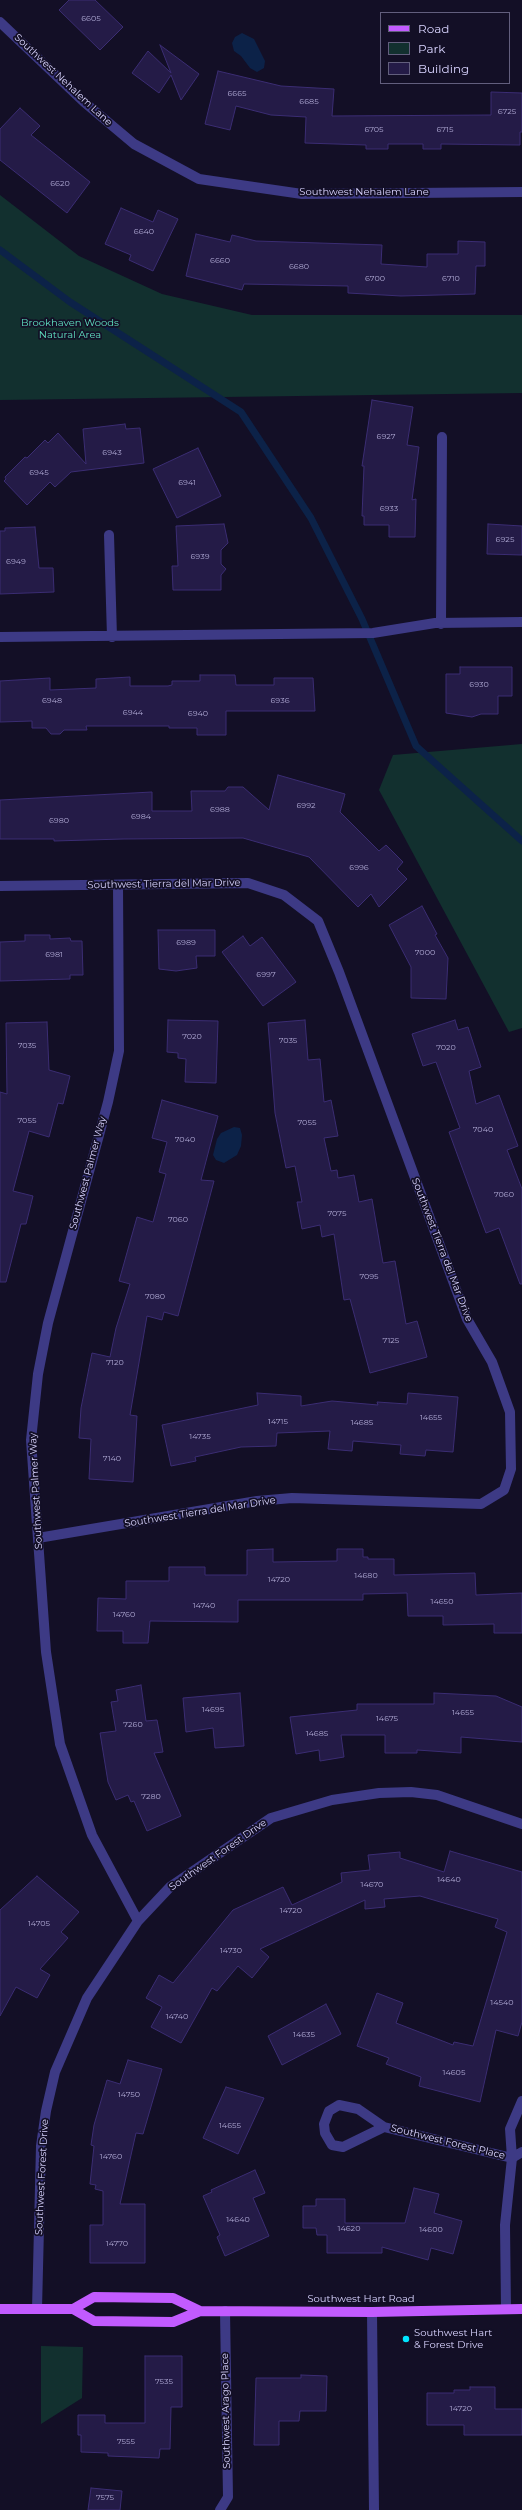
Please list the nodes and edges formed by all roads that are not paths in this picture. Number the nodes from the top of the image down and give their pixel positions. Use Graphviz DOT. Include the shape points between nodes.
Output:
graph roads {
  1 [pos="0,22"];
  2 [pos="522,192"];
  3 [pos="442,437"];
  4 [pos="109,535"];
  5 [pos="522,622"];
  6 [pos="441,624"];
  7 [pos="0,637"];
  8 [pos="112,637"];
  9 [pos="118,885"];
  10 [pos="0,886"];
  11 [pos="38,1538"];
  12 [pos="522,1824"];
  13 [pos="138,1921"];
  14 [pos="522,2101"];
  15 [pos="384,2127"];
  16 [pos="522,2152"];
  17 [pos="512,2158"];
  18 [pos="0,2309"];
  19 [pos="37,2309"];
  20 [pos="73,2309"];
  21 [pos="506,2309"];
  22 [pos="522,2309"];
  23 [pos="200,2311"];
  24 [pos="225,2311"];
  25 [pos="372,2312"];
  26 [pos="220,2510"];
  27 [pos="374,2510"];
  1 -- 2 [label="street, Southwest Nehalem Lane" via="84,102 134,144 199,178 302,194"];
  3 -- 6 [label="street"];
  4 -- 8 [label="street"];
  5 -- 6 [label="street" via="467,621"];
  6 -- 8 [label="street" via="394,631"];
  7 -- 8 [label="street"];
  9 -- 10 [label="street, Southwest Tierra del Mar Drive"];
  9 -- 11 [label="street, Southwest Palmer Way" via="119,1051 108,1102 48,1323 38,1374 32,1440"];
  9 -- 11 [label="street, Southwest Tierra del Mar Drive" via="248,883 284,895 318,921 467,1319 492,1362 510,1412 511,1469 504,1490 481,1504 292,1498 257,1501"];
  11 -- 13 [label="street, Southwest Palmer Way" via="46,1652 60,1744 92,1835"];
  12 -- 13 [label="street, Southwest Forest Drive" via="437,1796 412,1792 378,1792 332,1800 271,1818 170,1887"];
  13 -- 19 [label="street, Southwest Forest Drive" via="87,1998 55,2072 41,2146"];
  14 -- 17 [label="street" via="510,2129"];
  15 -- 15 [label="street, Southwest Forest Place" via="354,2143 337,2148 328,2140 324,2124 329,2111 339,2105 358,2109"];
  15 -- 17 [label="street, Southwest Forest Place"];
  16 -- 17 [label="street"];
  17 -- 21 [label="street" via="505,2226"];
  18 -- 19 [label="main road, Southwest Hart Road"];
  19 -- 20 [label="main road, Southwest Hart Road"];
  20 -- 23 [label="main road, Southwest Hart Road" via="94,2321 173,2322"];
  20 -- 23 [label="main road, Southwest Hart Road" via="94,2298 173,2298"];
  21 -- 22 [label="main road, Southwest Hart Road"];
  21 -- 25 [label="main road, Southwest Hart Road"];
  23 -- 24 [label="main road, Southwest Hart Road"];
  24 -- 25 [label="main road, Southwest Hart Road"];
  24 -- 26 [label="street, Southwest Arago Place" via="228,2497"];
  25 -- 27 [label="street"];
}
